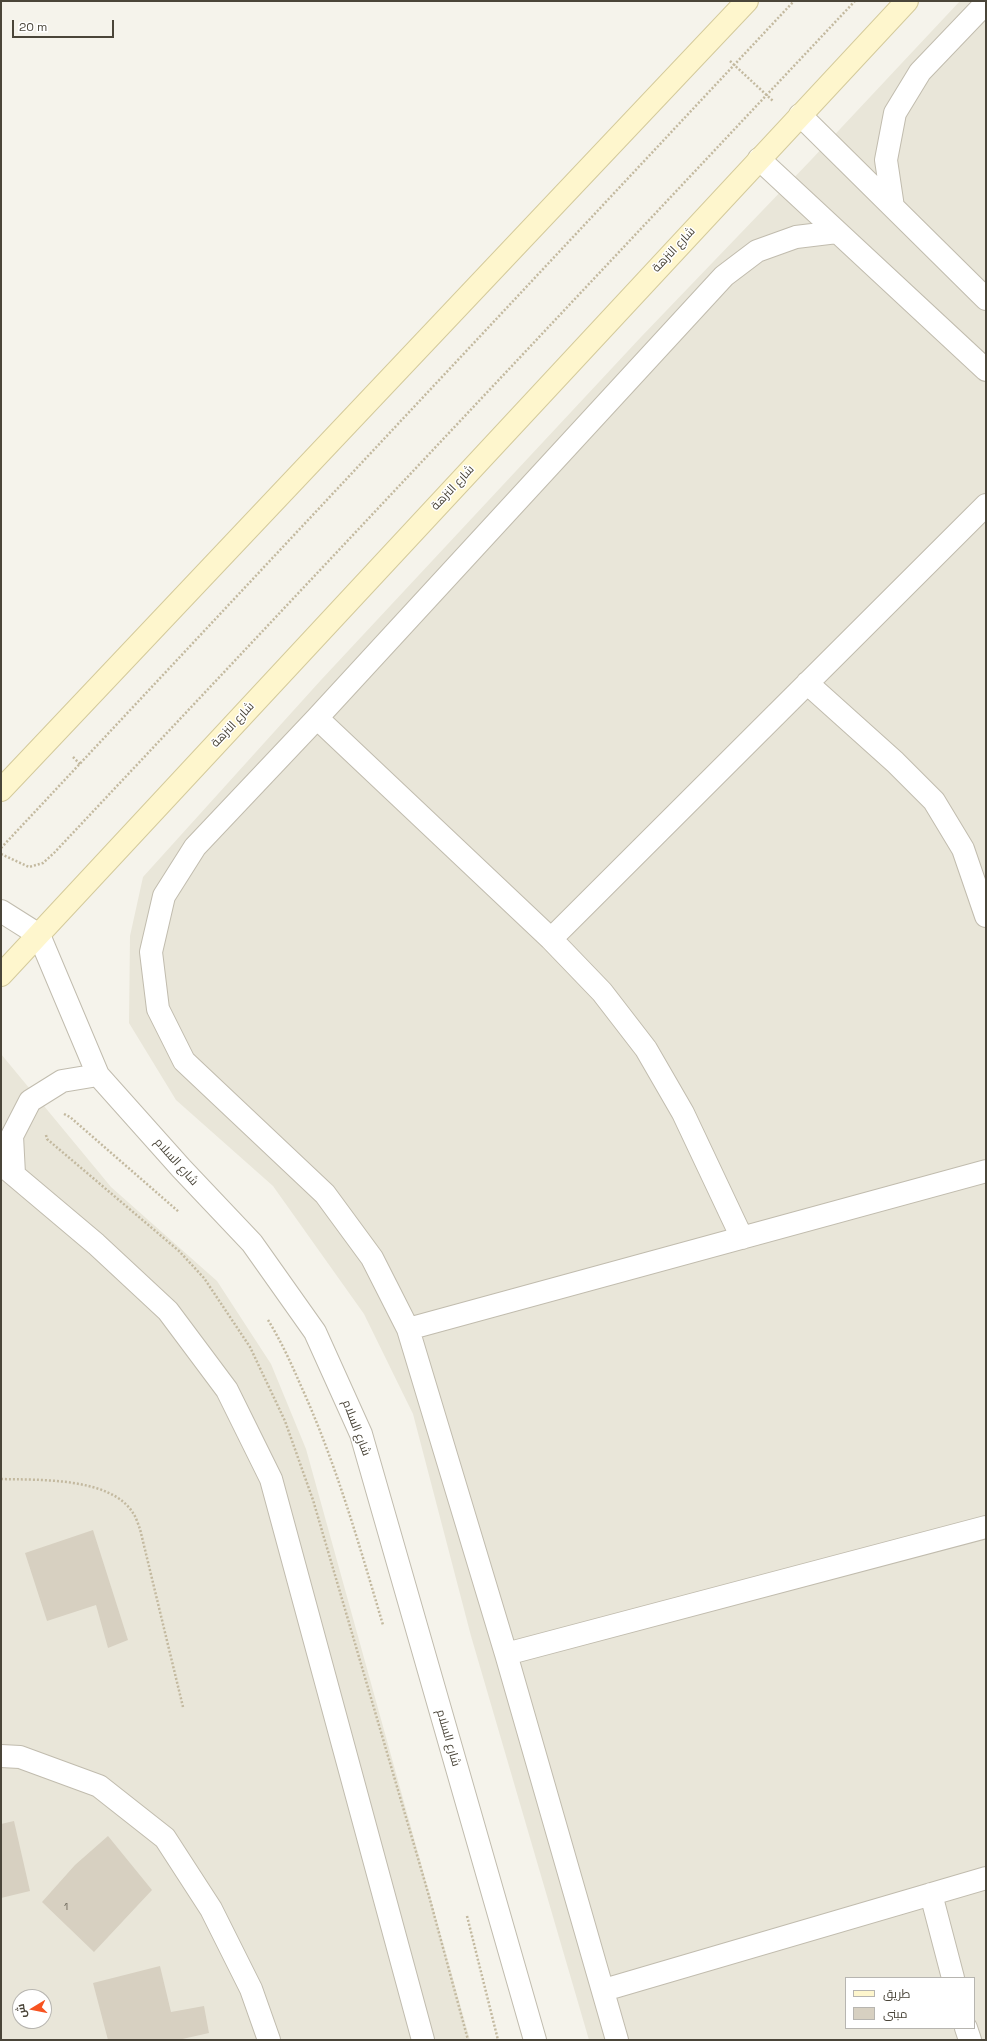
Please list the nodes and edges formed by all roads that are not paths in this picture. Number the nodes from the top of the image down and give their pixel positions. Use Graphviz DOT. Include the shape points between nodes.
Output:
graph roads {
  1 [pos="747,1"];
  2 [pos="906,1"];
  3 [pos="986,3"];
  4 [pos="797,118"];
  5 [pos="759,158"];
  6 [pos="893,206"];
  7 [pos="837,232"];
  8 [pos="986,299"];
  9 [pos="986,370"];
  10 [pos="986,504"];
  11 [pos="807,684"];
  12 [pos="317,718"];
  13 [pos="1,790"];
  14 [pos="1,910"];
  15 [pos="986,916"];
  16 [pos="39,935"];
  17 [pos="551,940"];
  18 [pos="1,975"];
  19 [pos="98,1075"];
  20 [pos="7,1169"];
  21 [pos="986,1171"];
  22 [pos="742,1238"];
  23 [pos="408,1329"];
  24 [pos="986,1527"];
  25 [pos="506,1654"];
  26 [pos="1,1756"];
  27 [pos="986,1878"];
  28 [pos="931,1894"];
  29 [pos="953,1977"];
  30 [pos="604,1990"];
  31 [pos="966,2029"];
  32 [pos="269,2040"];
  33 [pos="422,2040"];
  34 [pos="535,2040"];
  35 [pos="617,2040"];
  36 [pos="970,2040"];
  1 -- 13 [label="main road"];
  2 -- 4 [label="main road, شارع النزهة"];
  3 -- 6 [label="street" via="920,72 895,113 886,160"];
  4 -- 5 [label="main road, شارع النزهة"];
  4 -- 6 [label="street"];
  5 -- 7 [label="street"];
  5 -- 16 [label="main road, شارع النزهة"];
  6 -- 8 [label="street"];
  7 -- 9 [label="street"];
  7 -- 12 [label="street" via="796,237 757,251 724,276"];
  10 -- 11 [label="street"];
  11 -- 15 [label="street" via="895,762 934,801 964,849"];
  11 -- 17 [label="street"];
  12 -- 17 [label="street"];
  12 -- 23 [label="street" via="195,847 164,896 151,952 158,1009 184,1061 325,1194 372,1258"];
  14 -- 16 [label="street"];
  16 -- 18 [label="main road, شارع النزهة"];
  16 -- 19 [label="street, شارع السلام"];
  17 -- 22 [label="street" via="602,992 646,1049 683,1113"];
  19 -- 20 [label="street" via="62,1081 30,1101 12,1136"];
  19 -- 34 [label="street, شارع السلام" via="252,1243 315,1332 361,1434"];
  20 -- 33 [label="street" via="96,1244 168,1311 227,1390 271,1479"];
  21 -- 22 [label="street"];
  22 -- 23 [label="street"];
  23 -- 25 [label="street"];
  24 -- 25 [label="street"];
  25 -- 30 [label="street"];
  26 -- 32 [label="street" via="20,1757 99,1786 166,1838 211,1910 251,1989"];
  27 -- 28 [label="street"];
  28 -- 29 [label="street"];
  28 -- 30 [label="street"];
  30 -- 35 [label="street"];
  31 -- 36 [label="street"];
}
